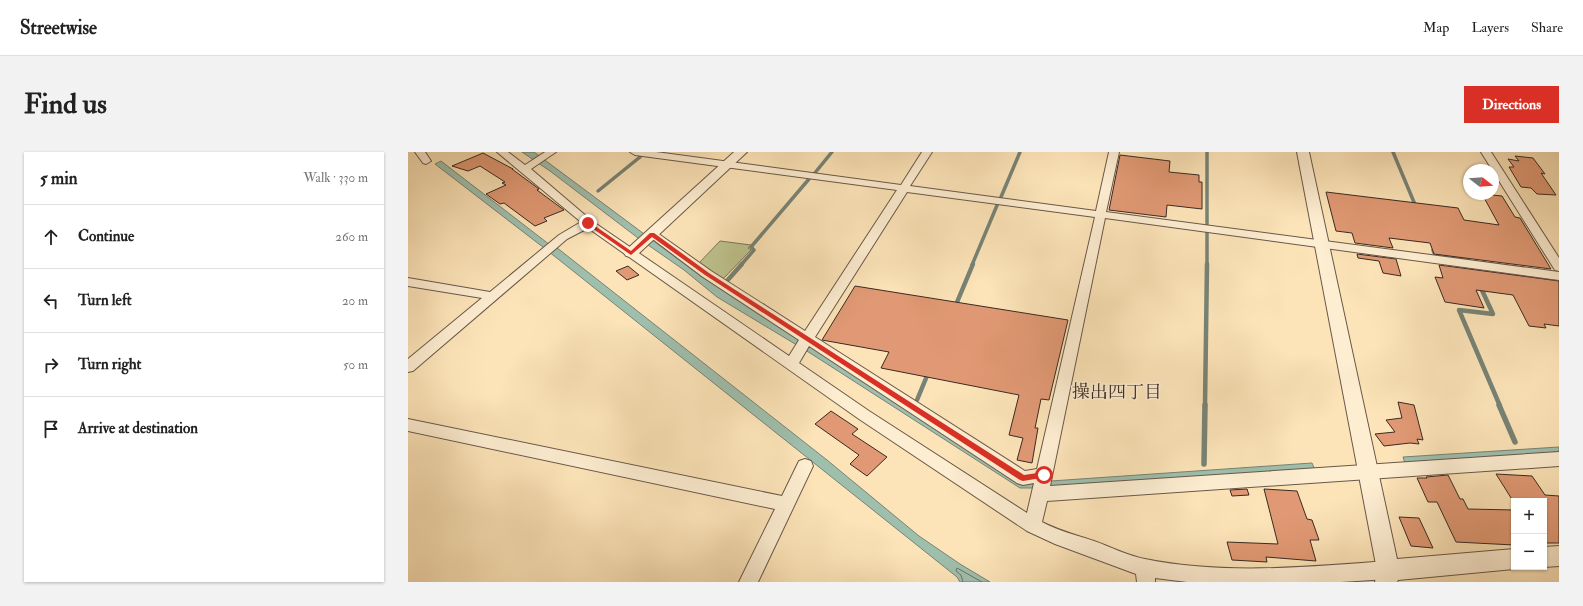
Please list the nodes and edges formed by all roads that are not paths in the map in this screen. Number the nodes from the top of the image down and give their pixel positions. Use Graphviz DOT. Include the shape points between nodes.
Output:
graph roads {
  1 [pos="420,152"];
  2 [pos="502,152"];
  3 [pos="635,152"];
  4 [pos="741,152"];
  5 [pos="927,152"];
  6 [pos="1114,152"];
  7 [pos="1303,152"];
  8 [pos="1486,152"];
  9 [pos="548,154"];
  10 [pos="426,161"];
  11 [pos="728,164"];
  12 [pos="525,169"];
  13 [pos="905,188"];
  14 [pos="1101,214"];
  15 [pos="588,223"];
  16 [pos="652,234"];
  17 [pos="1323,244"];
  18 [pos="631,253"];
  19 [pos="1559,267"];
  20 [pos="1559,276"];
  21 [pos="408,282"];
  22 [pos="492,296"];
  23 [pos="807,340"];
  24 [pos="795,358"];
  25 [pos="408,367"];
  26 [pos="408,425"];
  27 [pos="1559,459"];
  28 [pos="805,466"];
  29 [pos="1366,467"];
  30 [pos="1044,475"];
  31 [pos="1040,494"];
  32 [pos="786,504"];
  33 [pos="1033,526"];
  34 [pos="1559,556"];
  35 [pos="1547,557"];
  36 [pos="1511,560"];
  37 [pos="1146,575"];
  38 [pos="1387,576"];
  39 [pos="748,582"];
  1 -- 10 [label="street"];
  2 -- 12 [label="street"];
  3 -- 11 [label="street"];
  4 -- 11 [label="street"];
  5 -- 13 [label="street"];
  6 -- 14 [label="street"];
  7 -- 17 [label="street"];
  8 -- 19 [label="street"];
  9 -- 12 [label="street"];
  11 -- 13 [label="street"];
  11 -- 16 [label="street"];
  12 -- 15 [label="street"];
  13 -- 14 [label="street"];
  13 -- 23 [label="street"];
  14 -- 17 [label="street"];
  14 -- 30 [label="street"];
  15 -- 18 [label="street"];
  15 -- 22 [label="street" via="553,245"];
  16 -- 18 [label="street"];
  16 -- 23 [label="street"];
  17 -- 20 [label="street"];
  17 -- 29 [label="street"];
  18 -- 24 [label="street"];
  21 -- 22 [label="street"];
  22 -- 25 [label="street"];
  23 -- 24 [label="street"];
  23 -- 30 [label="street" via="1023,478"];
  24 -- 33 [label="street" via="864,415"];
  26 -- 32 [label="street"];
  27 -- 29 [label="street"];
  28 -- 32 [label="street"];
  29 -- 31 [label="street"];
  29 -- 38 [label="street"];
  30 -- 31 [label="street"];
  31 -- 33 [label="street"];
  32 -- 39 [label="street"];
  33 -- 37 [label="street"];
  34 -- 35 [label="street"];
  36 -- 38 [label="street"];
  37 -- 38 [label="street" via="1191,574 1248,578"];
}
